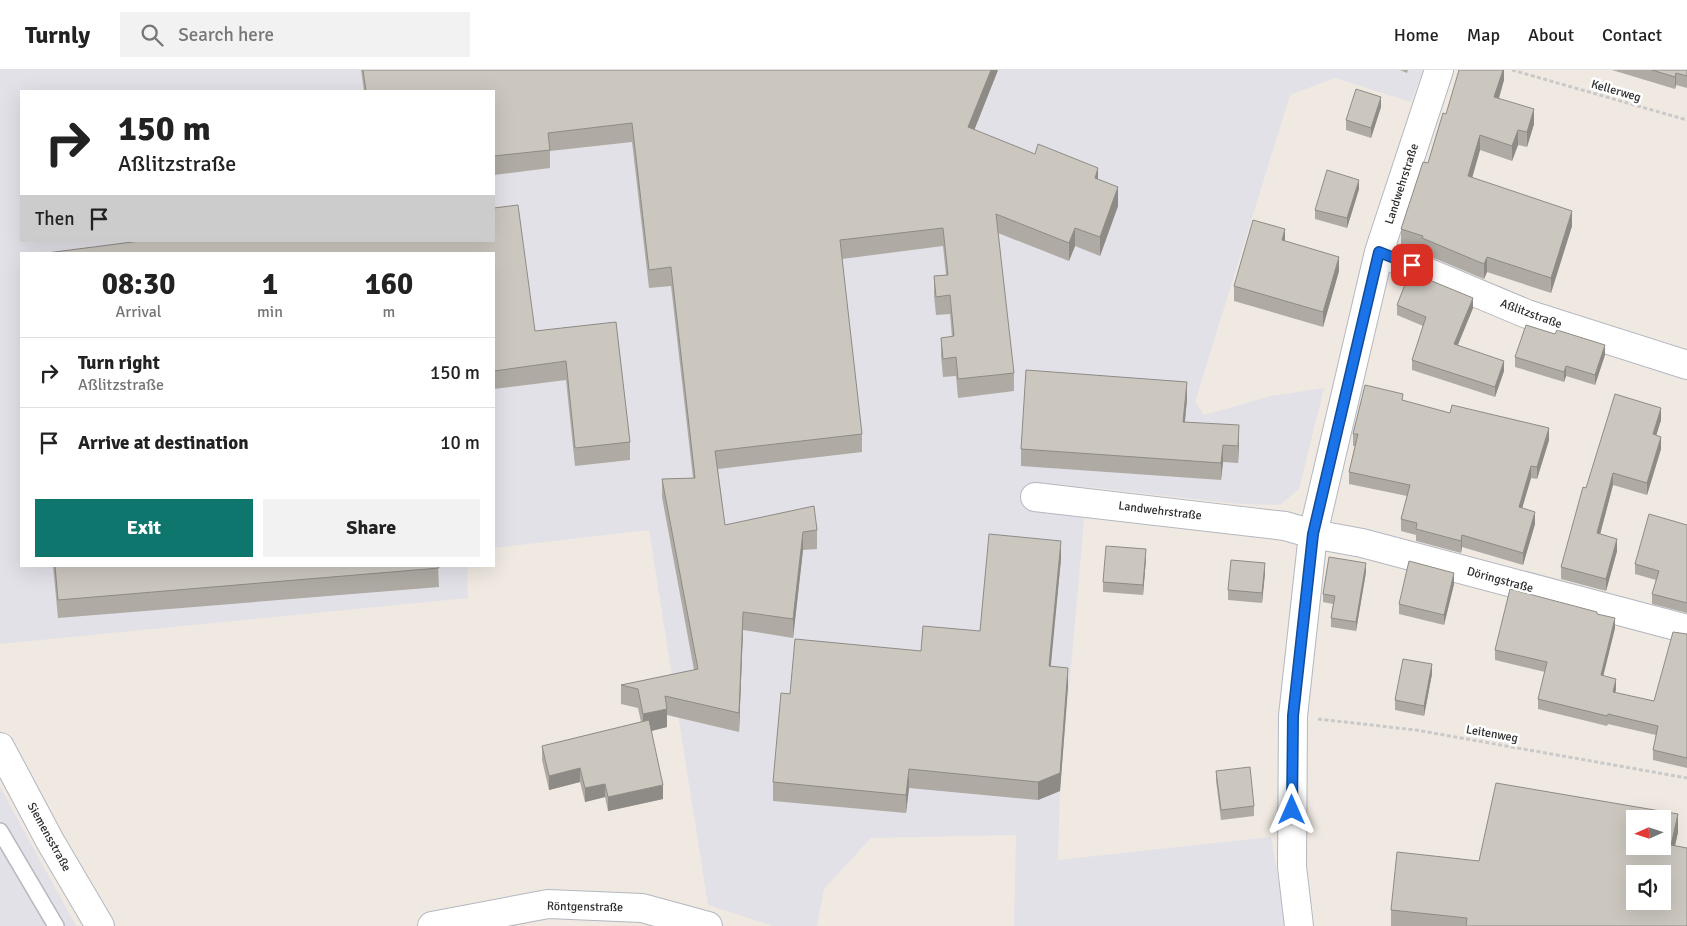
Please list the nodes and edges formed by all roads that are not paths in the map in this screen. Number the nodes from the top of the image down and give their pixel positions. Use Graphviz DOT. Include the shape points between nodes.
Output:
graph roads {
  1 [pos="1439,70"];
  2 [pos="1379,252"];
  3 [pos="1687,365"];
  4 [pos="1035,497"];
  5 [pos="1313,534"];
  6 [pos="1687,629"];
  7 [pos="0,747"];
  8 [pos="0,831"];
  9 [pos="56,926"];
  10 [pos="100,926"];
  11 [pos="432,926"];
  12 [pos="708,926"];
  13 [pos="1300,926"];
  1 -- 2 [label="street, Landwehrstraße"];
  2 -- 3 [label="street, Aßlitzstraße" via="1527,314"];
  2 -- 5 [label="street, Landwehrstraße"];
  4 -- 5 [label="street, Landwehrstraße" via="1285,526"];
  5 -- 6 [label="street, Döringstraße" via="1362,543"];
  5 -- 13 [label="street, Landwehrstraße" via="1293,716 1292,867"];
  7 -- 10 [label="street, Siemensstraße" via="50,842"];
  8 -- 9 [label="lane"];
  11 -- 12 [label="street, Röntgenstraße" via="548,904 642,908"];
}
